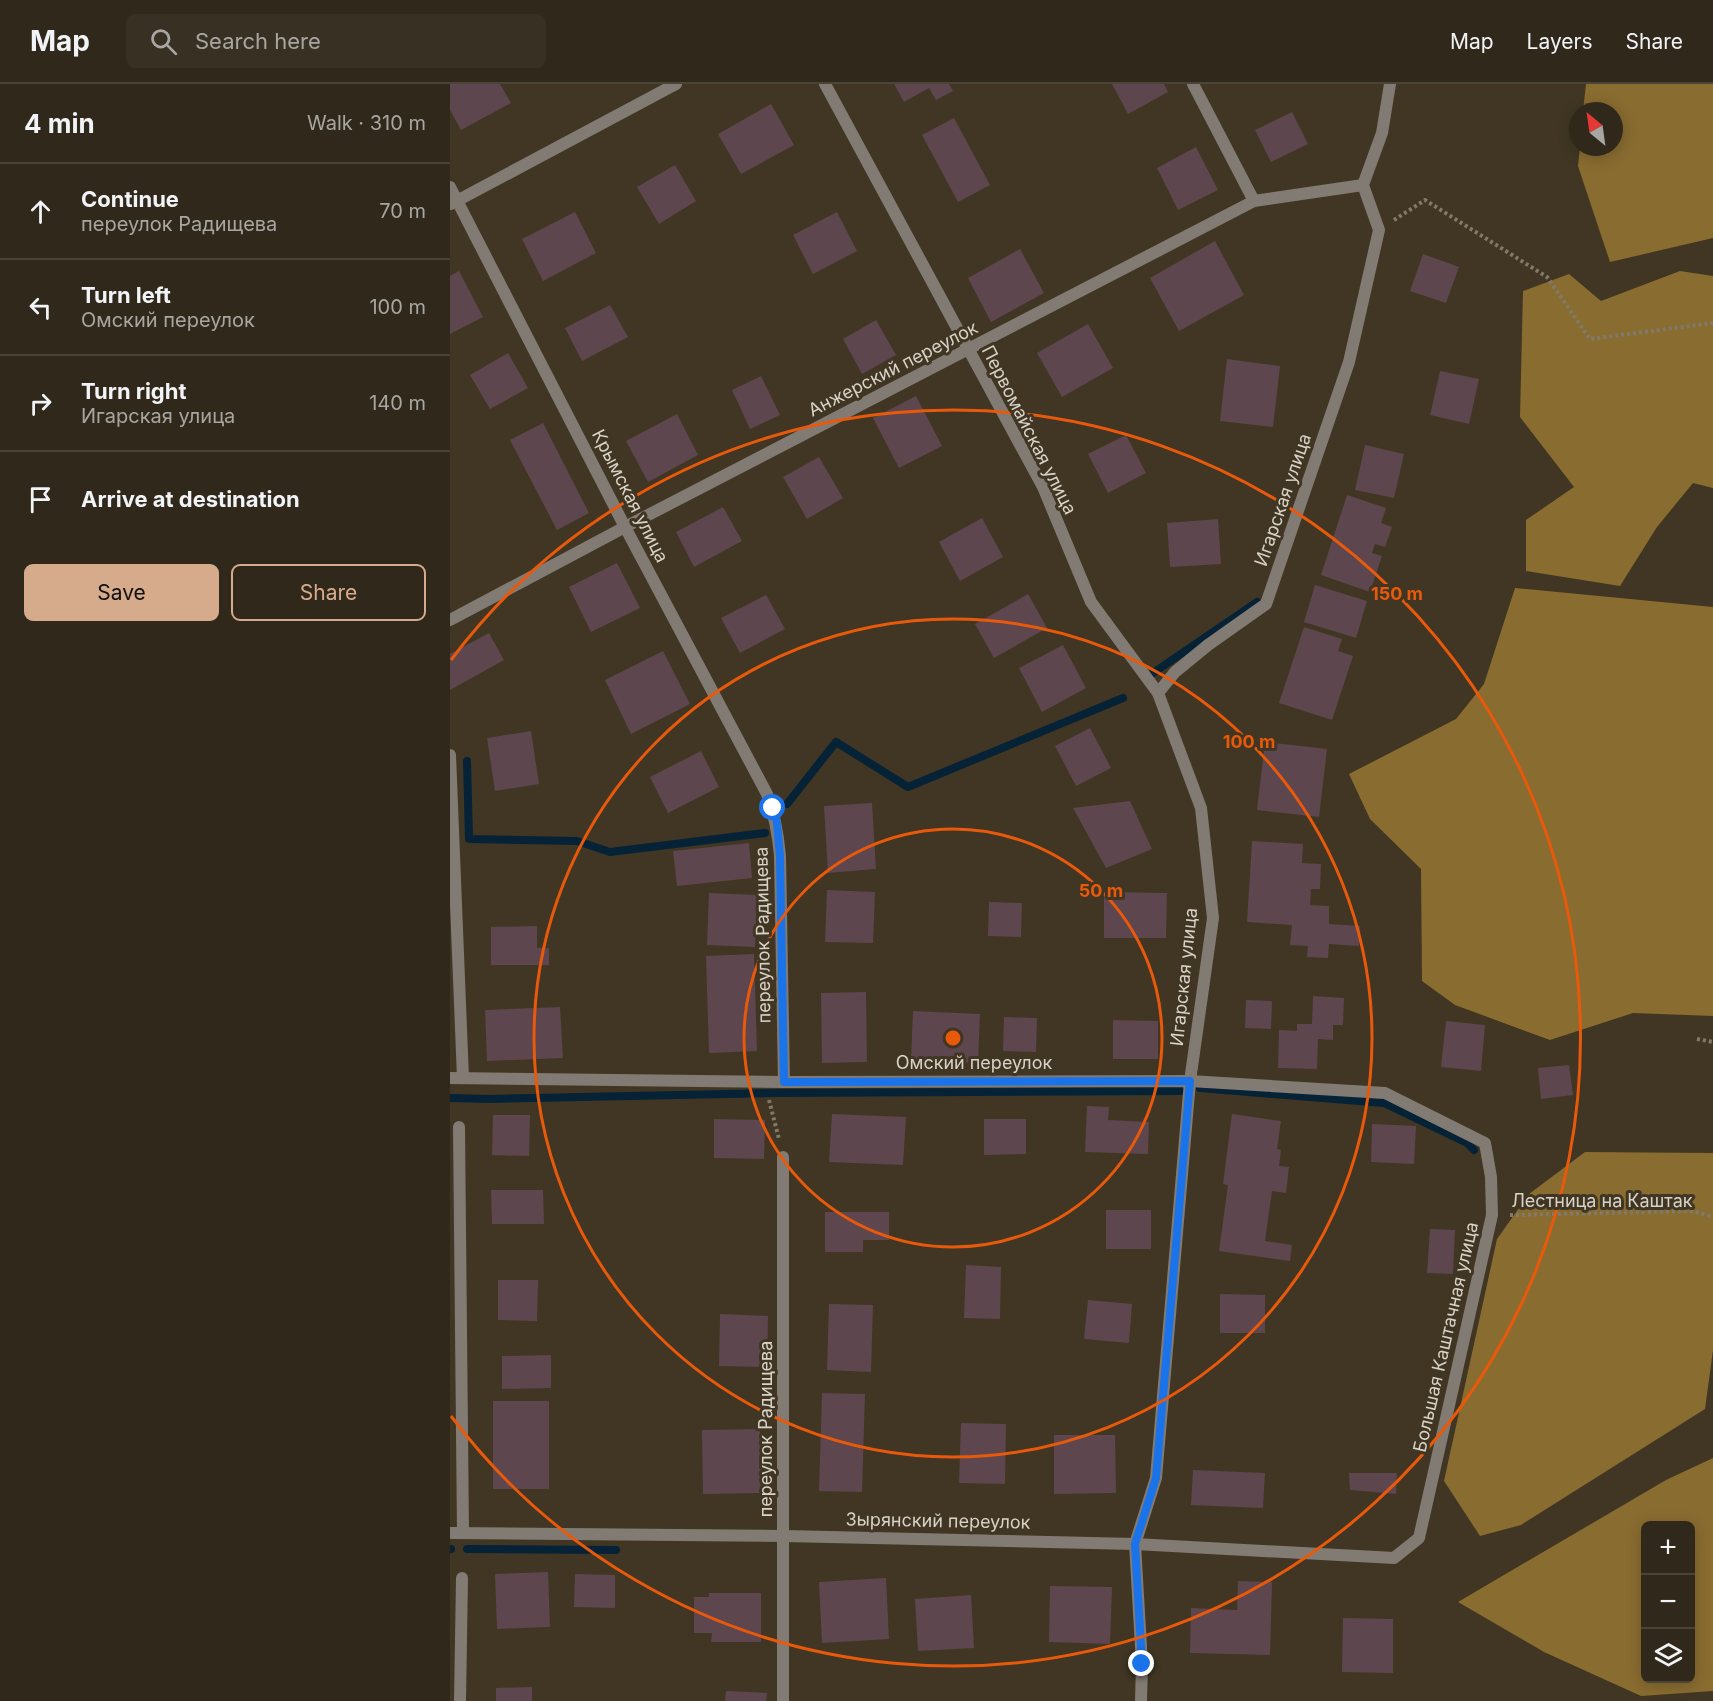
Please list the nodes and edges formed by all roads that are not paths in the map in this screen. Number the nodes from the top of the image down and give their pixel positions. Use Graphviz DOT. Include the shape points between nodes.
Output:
graph roads {
  1 [pos="676,84"];
  2 [pos="825,84"];
  3 [pos="1193,84"];
  4 [pos="1390,84"];
  5 [pos="1363,185"];
  6 [pos="450,186"];
  7 [pos="1254,201"];
  8 [pos="454,203"];
  9 [pos="968,351"];
  10 [pos="625,527"];
  11 [pos="450,620"];
  12 [pos="1158,693"];
  13 [pos="450,756"];
  14 [pos="777,823"];
  15 [pos="456,1078"];
  16 [pos="1190,1081"];
  17 [pos="784,1082"];
  18 [pos="459,1127"];
  19 [pos="1485,1143"];
  20 [pos="783,1157"];
  21 [pos="456,1533"];
  22 [pos="784,1536"];
  23 [pos="1419,1538"];
  24 [pos="1135,1544"];
  25 [pos="462,1578"];
  26 [pos="460,1701"];
  27 [pos="783,1701"];
  28 [pos="1140,1701"];
  1 -- 8 [label="street"];
  2 -- 9 [label="street, Первомайская улица"];
  3 -- 7 [label="street"];
  4 -- 5 [label="street" via="1382,133"];
  5 -- 7 [label="street, Анжерский переулок"];
  5 -- 12 [label="street, Игарская улица" via="1379,230 1349,362 1266,604 1175,672"];
  6 -- 8 [label="street, Крымская улица"];
  7 -- 9 [label="street, Анжерский переулок"];
  8 -- 10 [label="street, Крымская улица"];
  9 -- 10 [label="street, Анжерский переулок"];
  9 -- 12 [label="street, Первомайская улица" via="1043,487 1091,602"];
  10 -- 11 [label="street, Анжерский переулок"];
  10 -- 14 [label="street, Крымская улица" via="767,794"];
  12 -- 16 [label="street, Игарская улица" via="1201,808 1213,918"];
  13 -- 15 [label="street"];
  14 -- 17 [label="street, переулок Радищева"];
  15 -- 17 [label="street, Омский переулок"];
  16 -- 17 [label="street, Омский переулок"];
  16 -- 19 [label="street, Омский переулок" via="1385,1094"];
  16 -- 24 [label="street, Игарская улица" via="1156,1478"];
  18 -- 21 [label="street"];
  19 -- 23 [label="street, Большая Каштачная улица" via="1492,1215"];
  20 -- 22 [label="street, переулок Радищева"];
  21 -- 22 [label="street, Зырянский переулок"];
  22 -- 24 [label="street, Зырянский переулок"];
  22 -- 27 [label="street, переулок Радищева"];
  23 -- 24 [label="street, Зырянский переулок" via="1394,1558"];
  24 -- 28 [label="street, Игарская улица" via="1142,1664"];
  25 -- 26 [label="street"];
}
